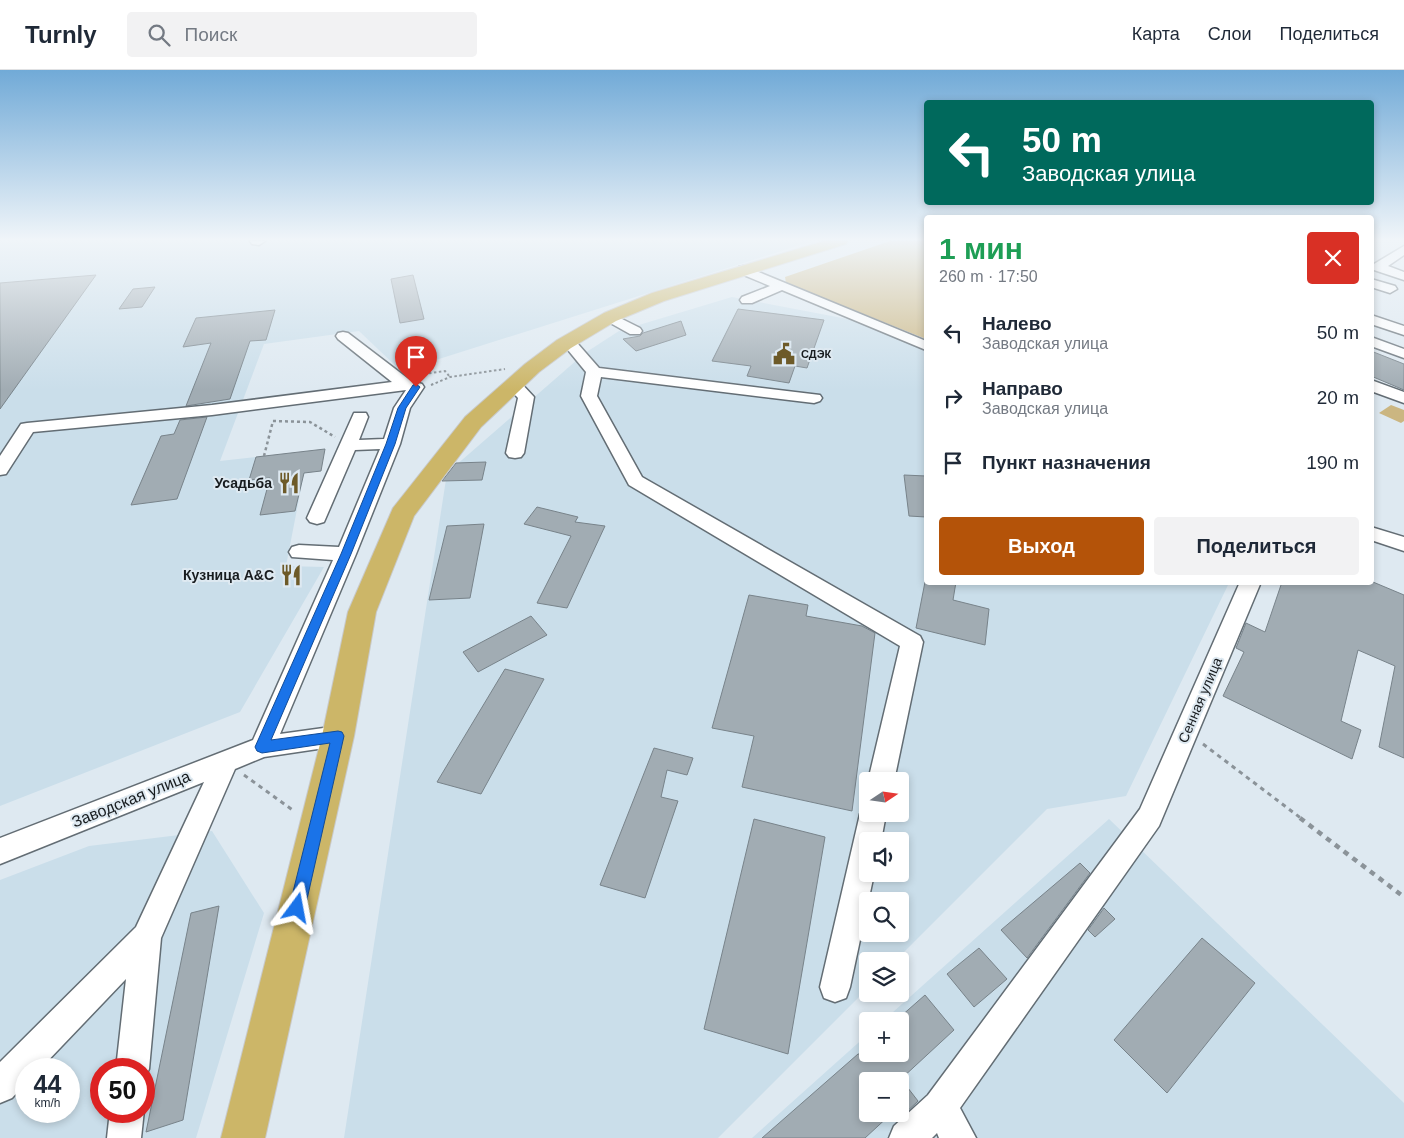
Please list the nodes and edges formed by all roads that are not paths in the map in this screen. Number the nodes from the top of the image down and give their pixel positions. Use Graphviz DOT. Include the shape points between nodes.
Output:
graph roads {
  1 [pos="678,291"];
  2 [pos="776,291"];
  3 [pos="797,291"];
  4 [pos="747,300"];
  5 [pos="610,317"];
  6 [pos="1374,321"];
  7 [pos="635,330"];
  8 [pos="1404,331"];
  9 [pos="343,336"];
  10 [pos="1374,342"];
  11 [pos="564,344"];
  12 [pos="924,345"];
  13 [pos="1404,354"];
  14 [pos="594,372"];
  15 [pos="510,377"];
  16 [pos="1374,385"];
  17 [pos="411,388"];
  18 [pos="814,398"];
  19 [pos="1404,398"];
  20 [pos="360,417"];
  21 [pos="391,444"];
  22 [pos="348,445"];
  23 [pos="515,452"];
  24 [pos="0,470"];
  25 [pos="317,518"];
  26 [pos="1374,533"];
  27 [pos="1404,544"];
  28 [pos="299,552"];
  29 [pos="346,554"];
  30 [pos="1250,585"];
  31 [pos="338,736"];
  32 [pos="262,747"];
  33 [pos="226,761"];
  34 [pos="883,772"];
  35 [pos="872,822"];
  36 [pos="0,851"];
  37 [pos="146,937"];
  38 [pos="835,987"];
  39 [pos="133,1058"];
  40 [pos="0,1086"];
  41 [pos="940,1107"];
  42 [pos="126,1123"];
  43 [pos="124,1138"];
  44 [pos="243,1138"];
  45 [pos="906,1138"];
  46 [pos="960,1138"];
  1 -- 5 [label="main road"];
  2 -- 4 [label="street"];
  3 -- 12 [label="street"];
  5 -- 7 [label="street"];
  5 -- 11 [label="main road"];
  6 -- 8 [label="street"];
  9 -- 17 [label="street"];
  10 -- 13 [label="street"];
  11 -- 14 [label="street" via="573,348"];
  11 -- 15 [label="main road"];
  14 -- 18 [label="street"];
  14 -- 34 [label="street" via="589,396 635,482 912,642"];
  15 -- 23 [label="street" via="526,397"];
  15 -- 31 [label="main road" via="402,514 362,612"];
  16 -- 19 [label="street"];
  17 -- 21 [label="street"];
  17 -- 24 [label="street" via="27,428"];
  20 -- 22 [label="street"];
  21 -- 22 [label="street"];
  21 -- 29 [label="street"];
  22 -- 25 [label="street"];
  26 -- 27 [label="street"];
  28 -- 29 [label="street"];
  29 -- 32 [label="street"];
  30 -- 41 [label="street, Сенная улица" via="1150,817"];
  31 -- 32 [label="street, Заводская улица"];
  31 -- 44 [label="main road"];
  32 -- 33 [label="street, Заводская улица"];
  33 -- 36 [label="street, Заводская улица"];
  33 -- 37 [label="street"];
  35 -- 38 [label="street"];
  37 -- 39 [label="street"];
  37 -- 40 [label="street"];
  41 -- 45 [label="street, Сенная улица"];
  41 -- 46 [label="street"];
  42 -- 43 [label="street"];
}
